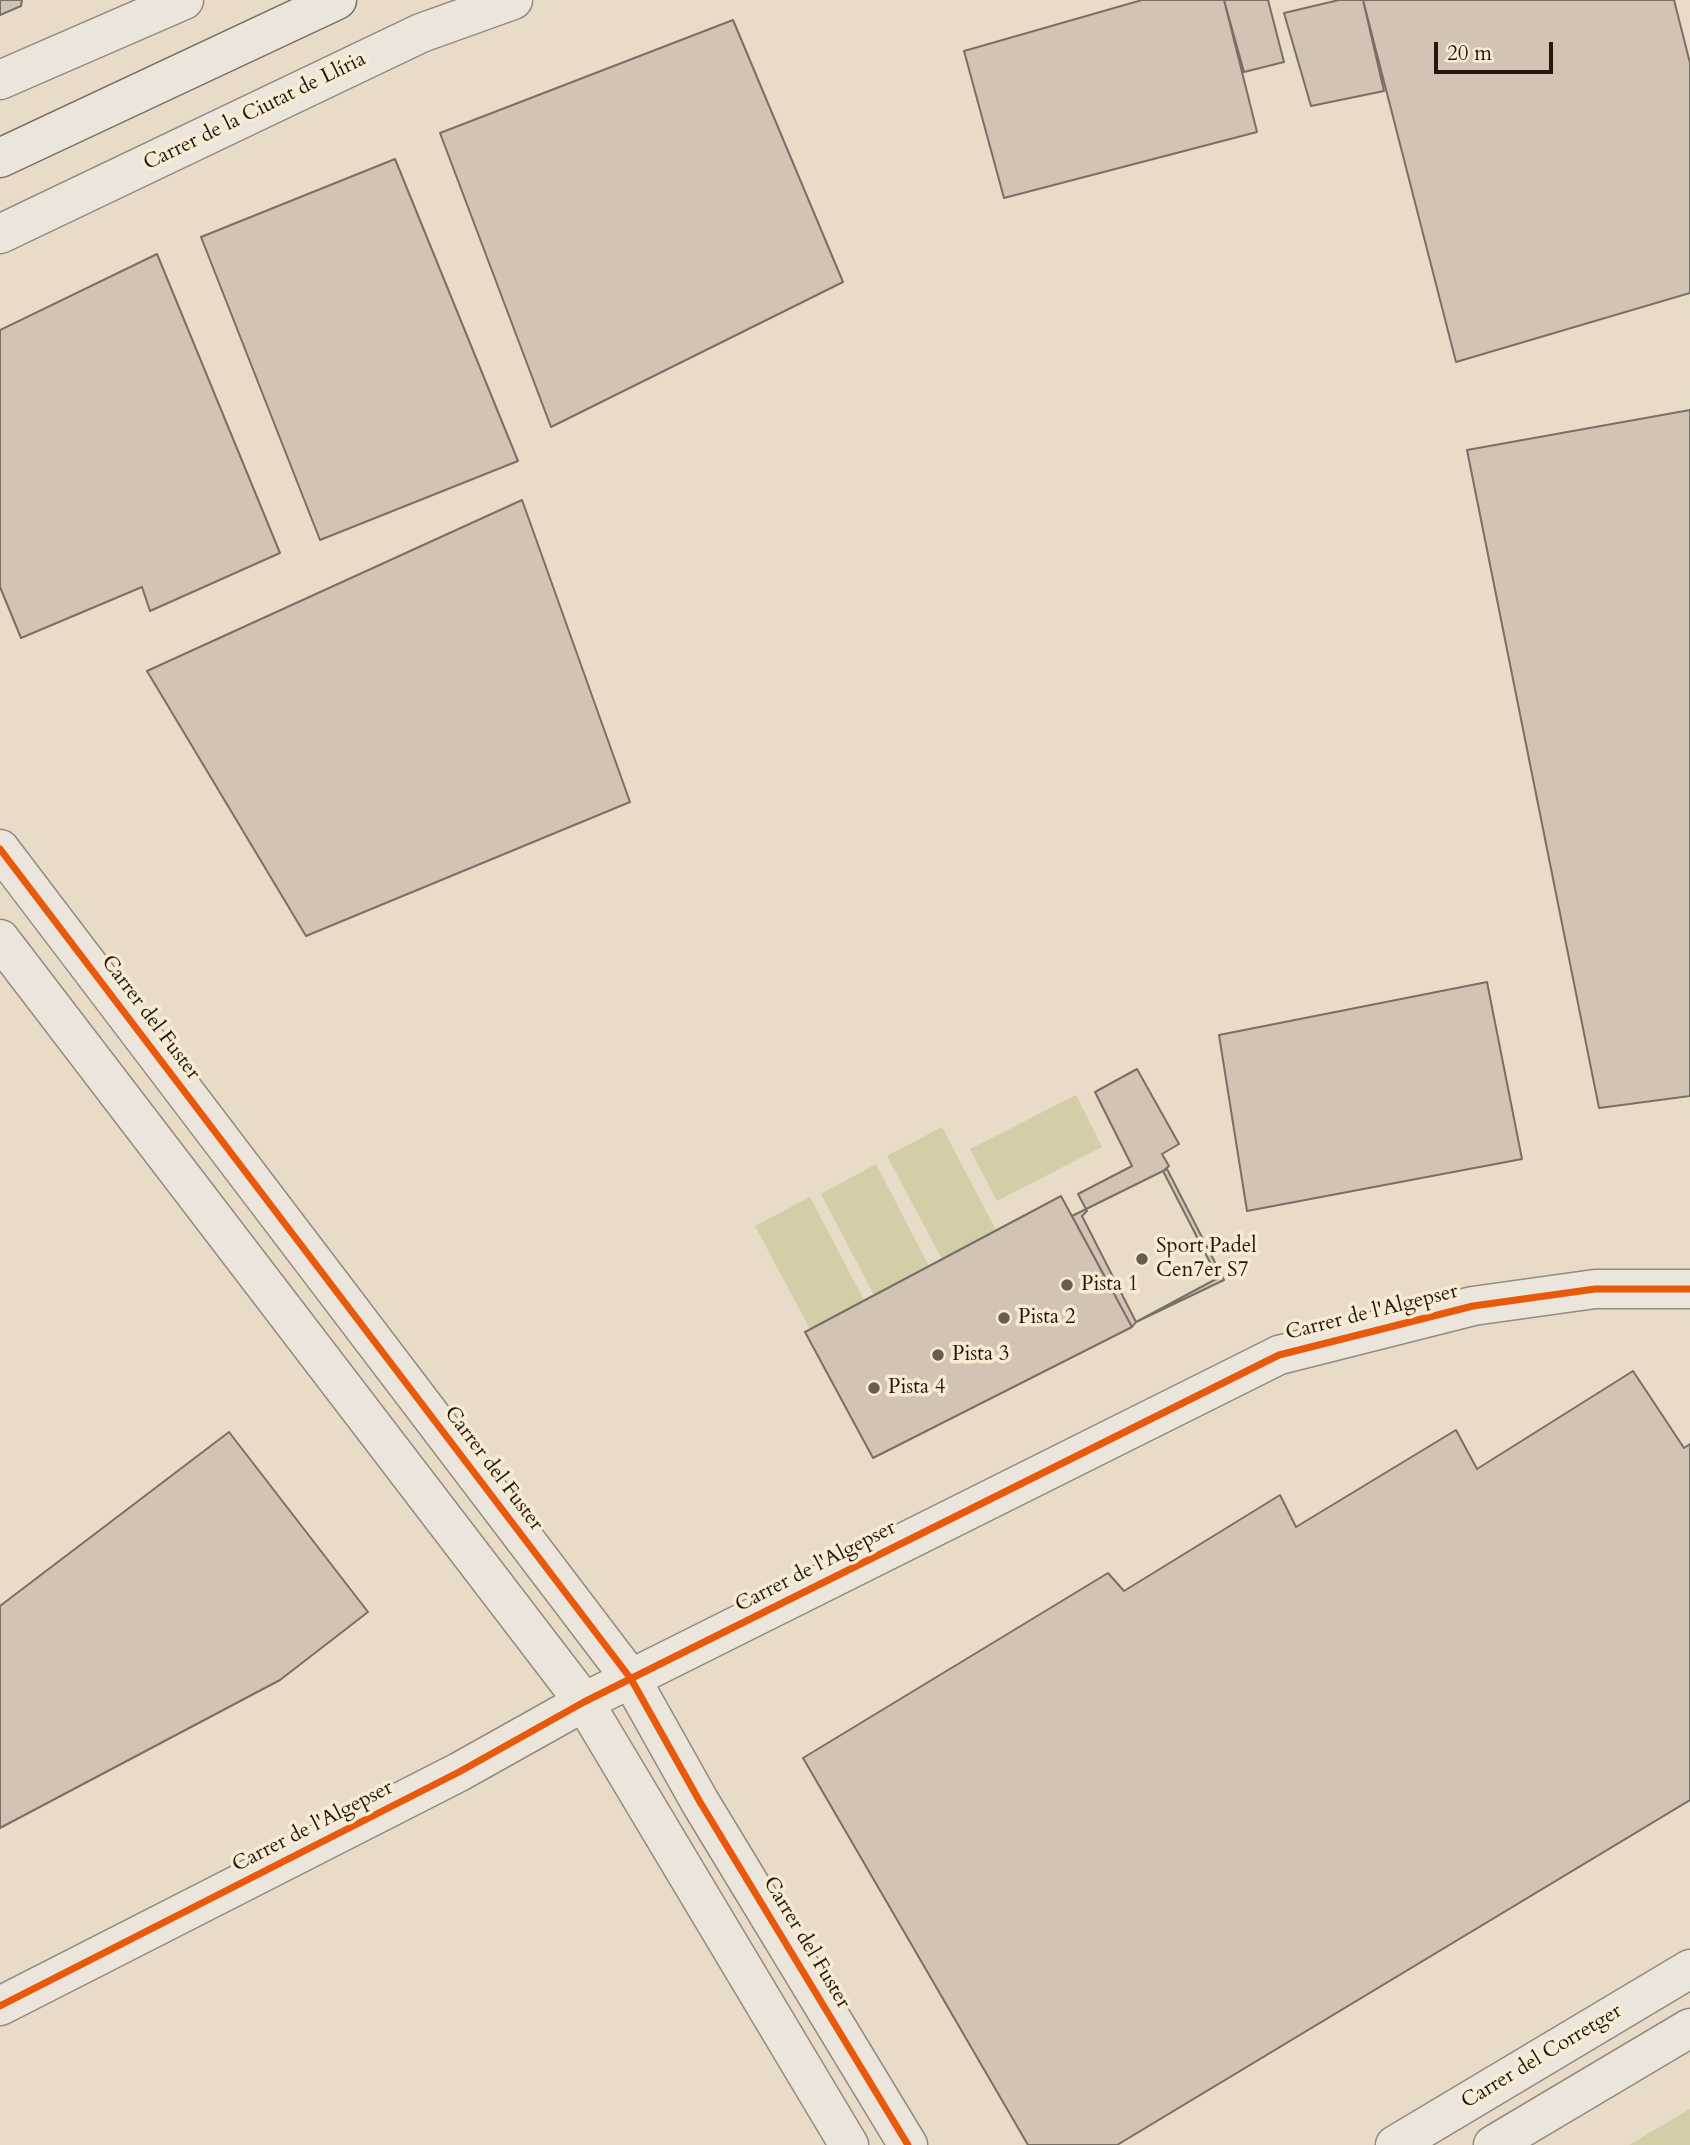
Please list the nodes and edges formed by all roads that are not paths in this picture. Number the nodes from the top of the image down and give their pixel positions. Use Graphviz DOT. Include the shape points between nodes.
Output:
graph roads {
  1 [pos="184,0"];
  2 [pos="337,0"];
  3 [pos="513,0"];
  4 [pos="0,80"];
  5 [pos="0,158"];
  6 [pos="0,234"];
  7 [pos="0,849"];
  8 [pos="0,939"];
  9 [pos="1690,1289"];
  10 [pos="631,1679"];
  11 [pos="584,1702"];
  12 [pos="1690,1969"];
  13 [pos="0,2006"];
  14 [pos="1690,2028"];
  15 [pos="849,2145"];
  16 [pos="908,2145"];
  17 [pos="1395,2145"];
  18 [pos="1493,2145"];
  1 -- 4 [label="street"];
  2 -- 5 [label="street"];
  3 -- 6 [label="street, Carrer de la Ciutat de Llíria" via="421,33"];
  7 -- 10 [label="street, Carrer del Fuster"];
  8 -- 11 [label="street"];
  9 -- 10 [label="street, Carrer de l'Algepser" via="1595,1289 1473,1306 1279,1354"];
  10 -- 11 [label="street, Carrer de l'Algepser"];
  10 -- 16 [label="street, Carrer del Fuster" via="700,1802"];
  11 -- 13 [label="street, Carrer de l'Algepser" via="459,1772"];
  11 -- 15 [label="street"];
  12 -- 17 [label="street, Carrer del Corretger"];
  14 -- 18 [label="street"];
}
